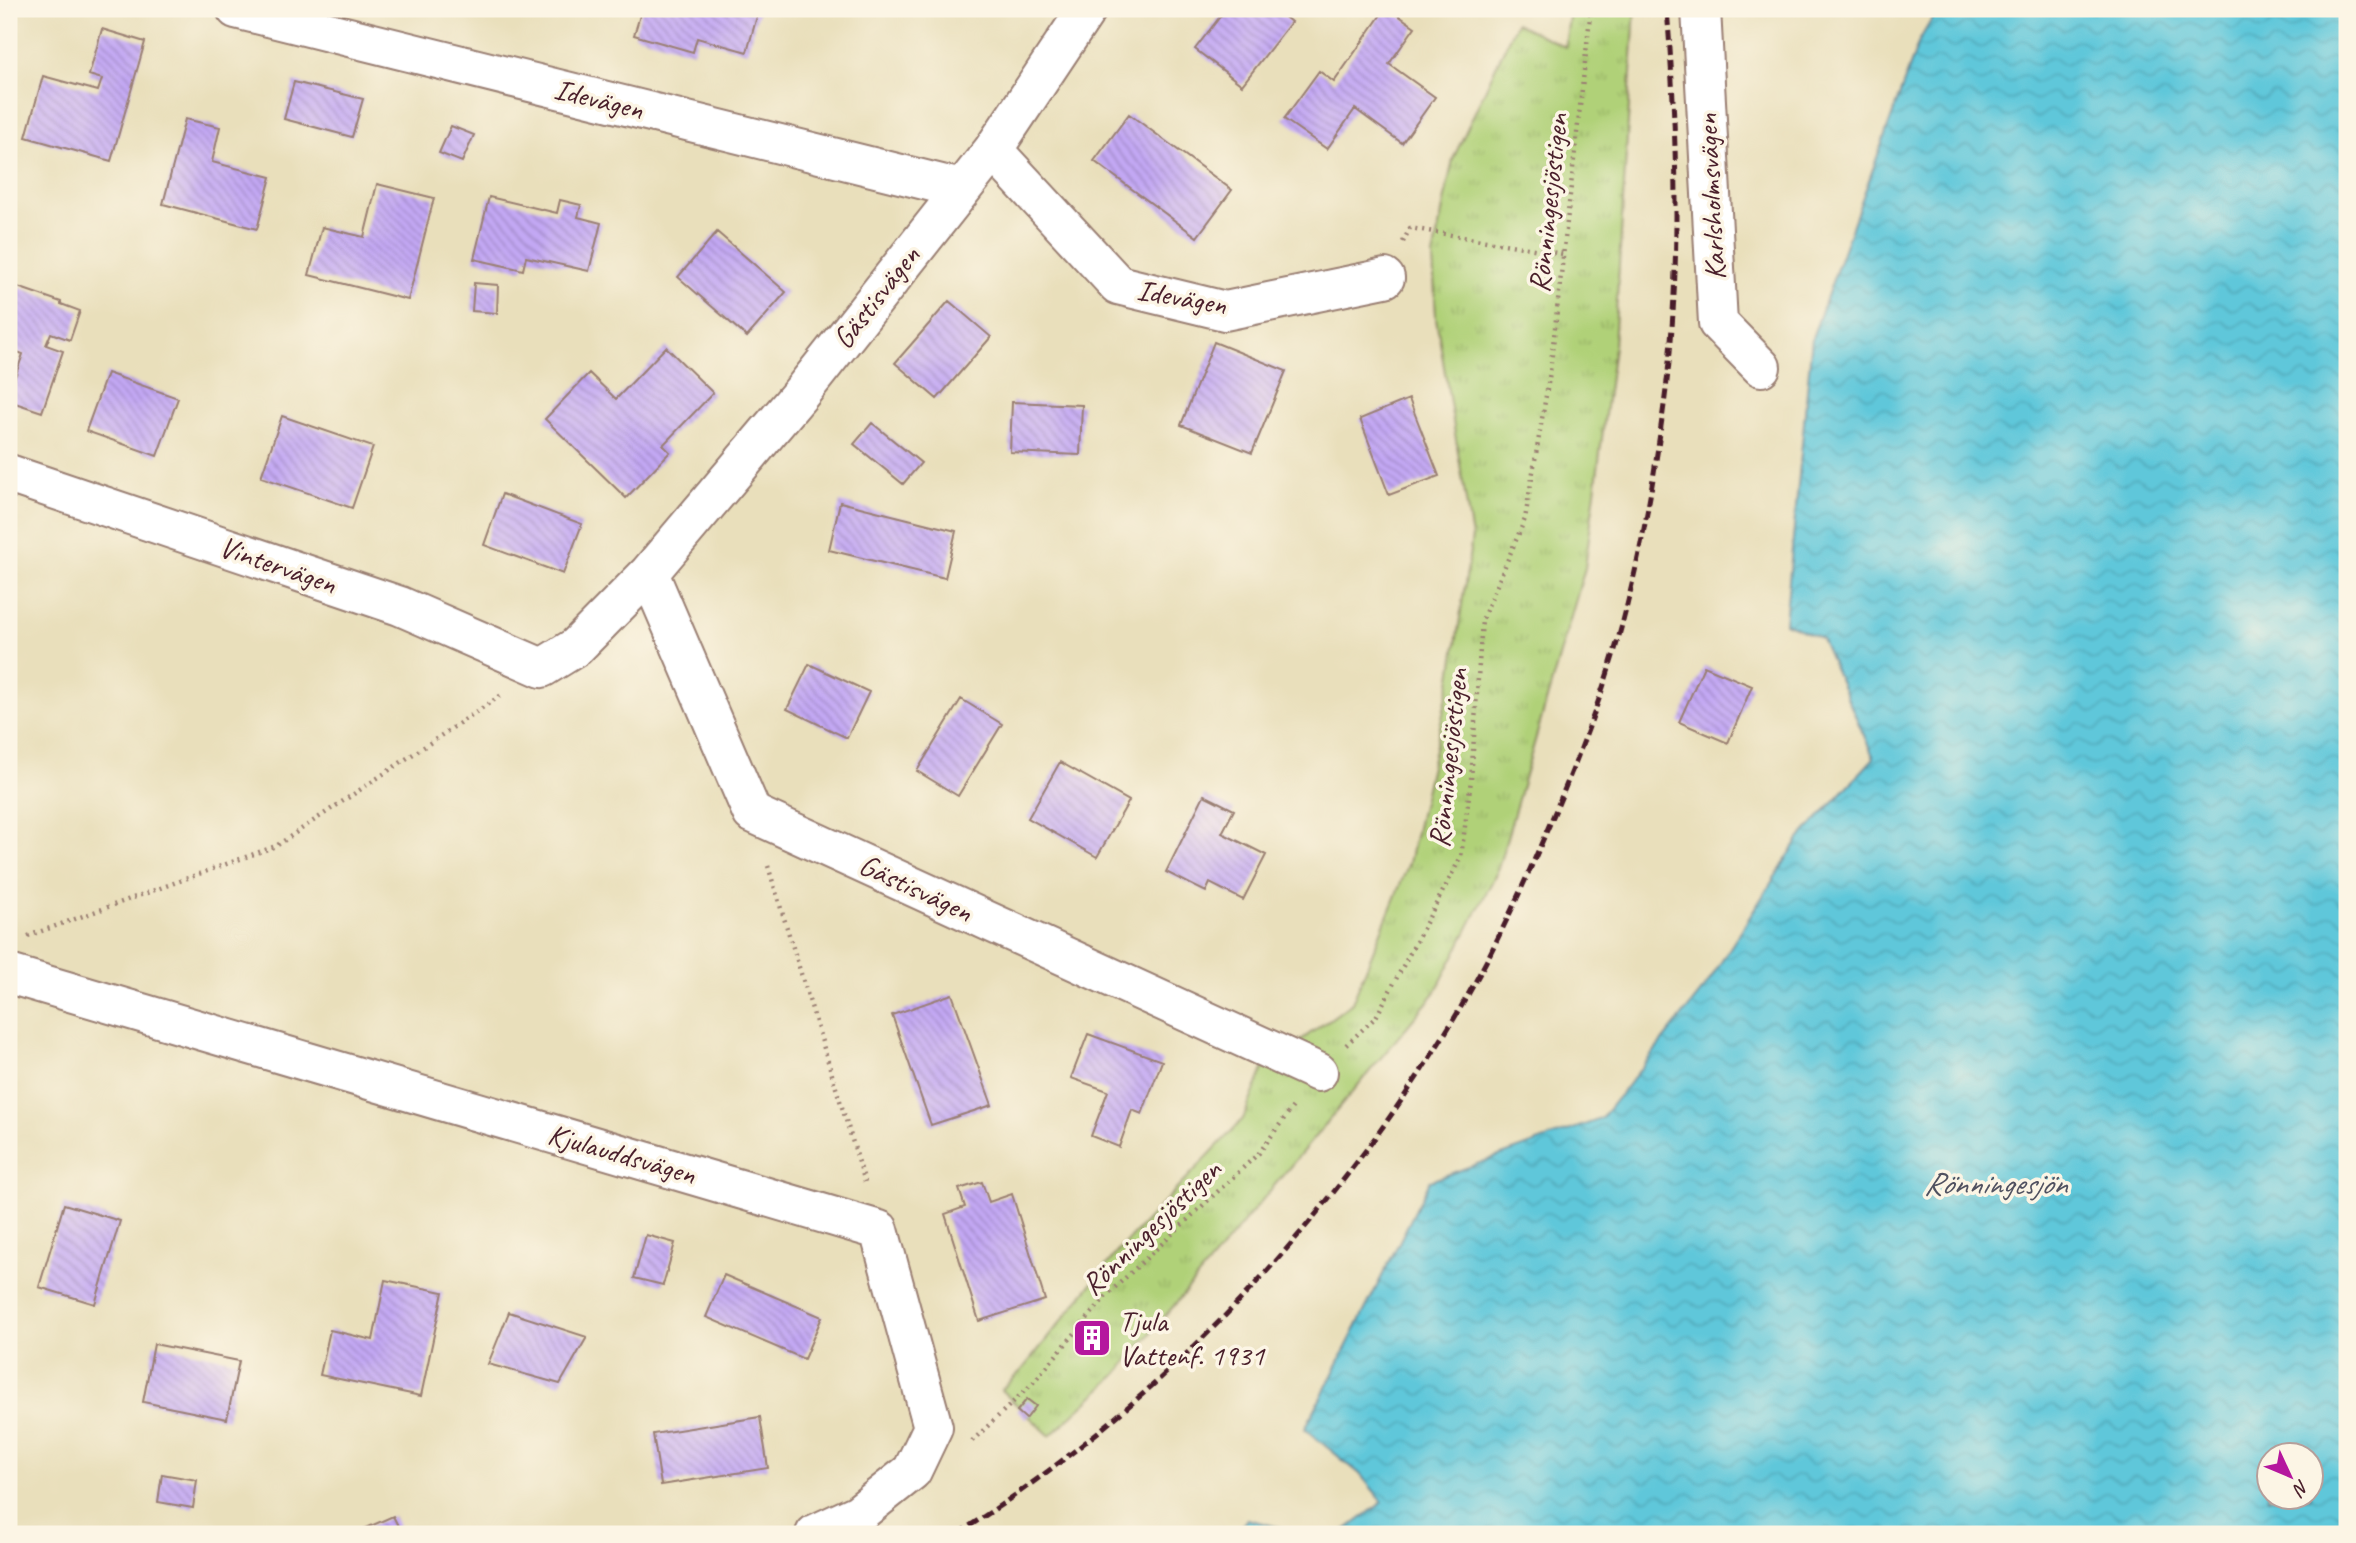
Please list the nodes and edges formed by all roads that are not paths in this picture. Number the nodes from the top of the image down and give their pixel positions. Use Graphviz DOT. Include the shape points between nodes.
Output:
graph roads {
  1 [pos="236,9"];
  2 [pos="1087,9"];
  3 [pos="1701,9"];
  4 [pos="993,150"];
  5 [pos="961,188"];
  6 [pos="1385,278"];
  7 [pos="1761,367"];
  8 [pos="9,474"];
  9 [pos="649,573"];
  10 [pos="542,668"];
  11 [pos="9,974"];
  12 [pos="1318,1072"];
  13 [pos="815,1534"];
  1 -- 5 [label="street, Idevägen"];
  2 -- 4 [label="street, Gästisvägen"];
  3 -- 7 [label="street, Karlsholmsvägen" via="1718,323"];
  4 -- 5 [label="street, Gästisvägen"];
  4 -- 6 [label="street, Idevägen" via="1118,285 1225,311"];
  5 -- 9 [label="street, Gästisvägen" via="801,393"];
  8 -- 10 [label="street, Vintervägen" via="400,606"];
  9 -- 10 [label="street, Gästisvägen" via="576,647"];
  9 -- 12 [label="street, Gästisvägen" via="752,813"];
  11 -- 13 [label="street, Kjulauddsvägen" via="879,1230 933,1427 912,1471 858,1514"];
}
